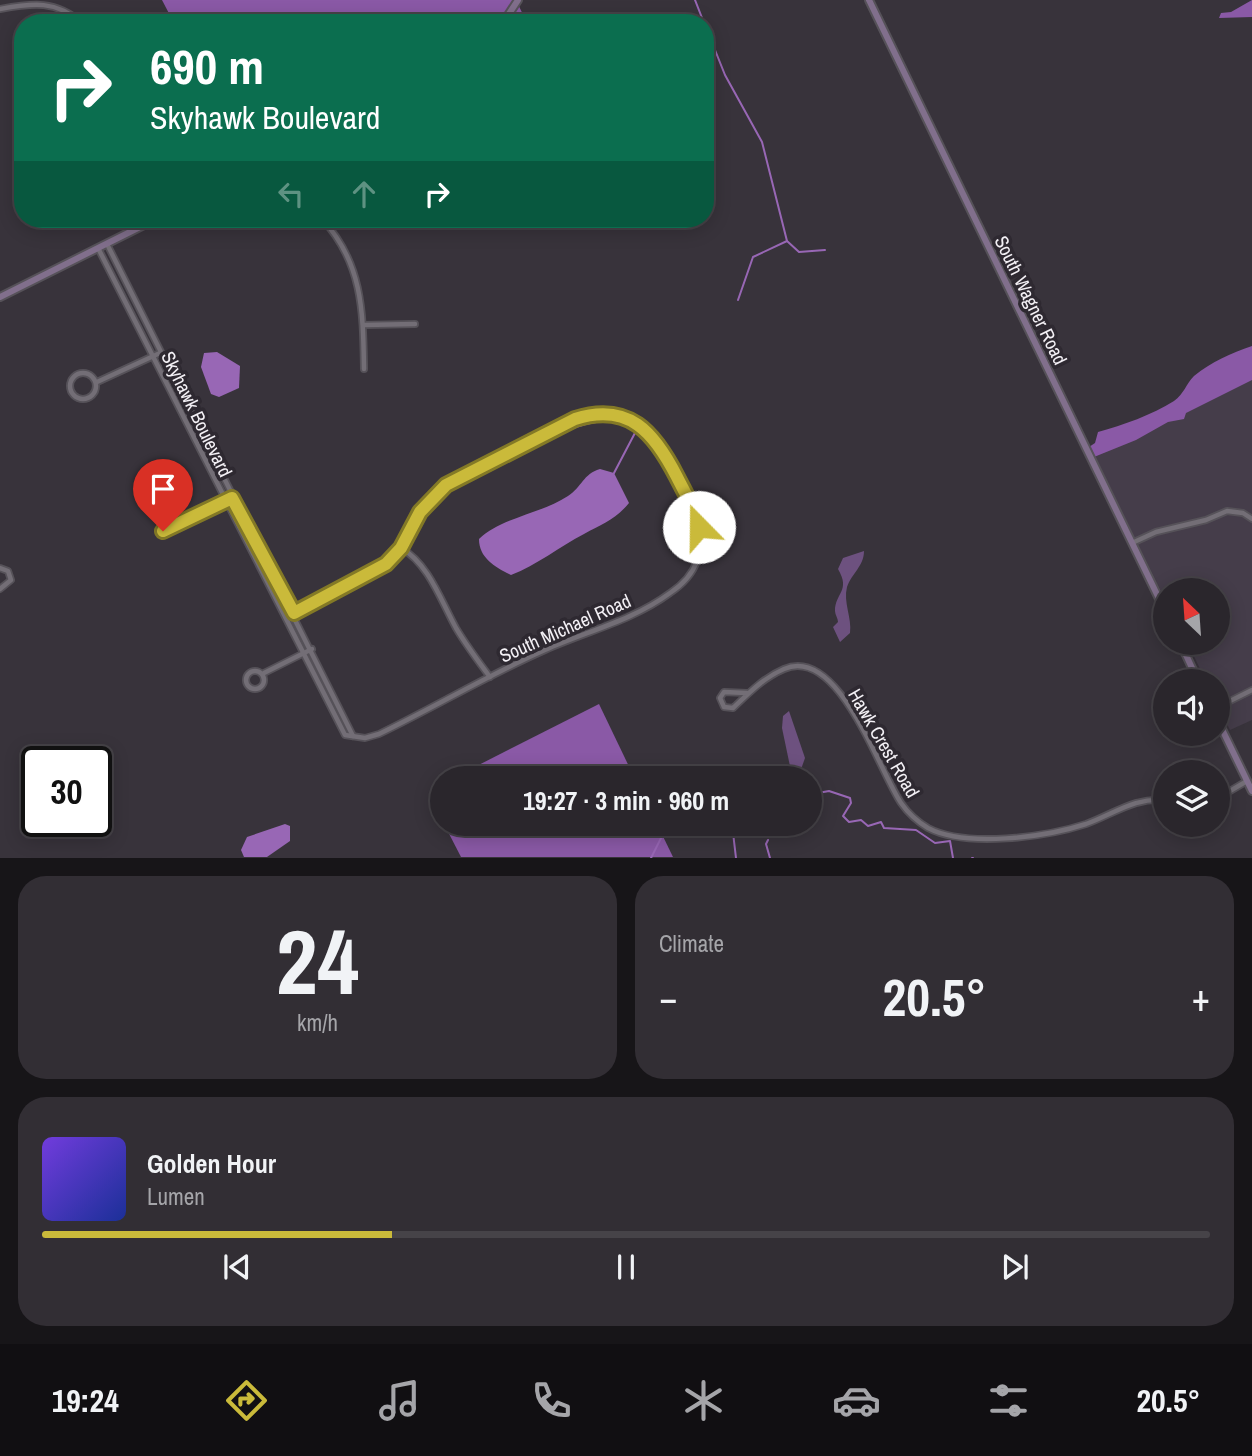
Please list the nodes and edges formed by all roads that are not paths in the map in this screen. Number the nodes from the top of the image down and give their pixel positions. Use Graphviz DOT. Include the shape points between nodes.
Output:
graph roads {
  1 [pos="869,0"];
  2 [pos="0,9"];
  3 [pos="72,14"];
  4 [pos="138,228"];
  5 [pos="330,228"];
  6 [pos="107,244"];
  7 [pos="99,248"];
  8 [pos="0,297"];
  9 [pos="415,324"];
  10 [pos="364,325"];
  11 [pos="160,353"];
  12 [pos="152,356"];
  13 [pos="364,369"];
  14 [pos="97,382"];
  15 [pos="232,498"];
  16 [pos="225,501"];
  17 [pos="1252,519"];
  18 [pos="163,531"];
  19 [pos="1132,543"];
  20 [pos="401,548"];
  21 [pos="0,568"];
  22 [pos="1153,586"];
  23 [pos="0,589"];
  24 [pos="294,613"];
  25 [pos="287,616"];
  26 [pos="312,649"];
  27 [pos="304,653"];
  28 [pos="264,673"];
  29 [pos="490,677"];
  30 [pos="1252,690"];
  31 [pos="747,693"];
  32 [pos="1230,701"];
  33 [pos="353,736"];
  34 [pos="1230,746"];
  35 [pos="1247,781"];
  36 [pos="1230,791"];
  37 [pos="1252,791"];
  38 [pos="1153,800"];
  1 -- 19 [label="main road, South Wagner Road"];
  2 -- 3 [label="street" via="36,2"];
  4 -- 6 [label="main road"];
  5 -- 10 [label="street" via="356,273"];
  6 -- 7 [label="main road"];
  6 -- 11 [label="street, Skyhawk Boulevard"];
  7 -- 8 [label="main road"];
  7 -- 12 [label="street, Skyhawk Boulevard"];
  9 -- 10 [label="street"];
  10 -- 13 [label="street"];
  11 -- 12 [label="street"];
  11 -- 15 [label="street, Skyhawk Boulevard"];
  12 -- 14 [label="street"];
  12 -- 16 [label="street, Skyhawk Boulevard"];
  14 -- 14 [label="street" via="78,374 70,387 86,399 95,394"];
  15 -- 16 [label="street"];
  15 -- 24 [label="street, Skyhawk Boulevard"];
  16 -- 18 [label="street"];
  16 -- 25 [label="street, Skyhawk Boulevard"];
  17 -- 19 [label="street" via="1227,511"];
  19 -- 22 [label="main road, South Wagner Road"];
  20 -- 24 [label="street" via="378,569"];
  20 -- 29 [label="street" via="433,585"];
  20 -- 29 [label="street, South Michael Road" via="420,512 446,485 575,419 596,414 628,419 650,434 664,452 699,527 698,558 691,573 680,586 620,621"];
  21 -- 23 [label="street" via="8,571 10,580"];
  24 -- 25 [label="street"];
  24 -- 26 [label="street, Skyhawk Boulevard"];
  25 -- 27 [label="street, Skyhawk Boulevard"];
  26 -- 27 [label="street"];
  26 -- 33 [label="street, Skyhawk Boulevard"];
  27 -- 28 [label="street"];
  27 -- 33 [label="street, Skyhawk Boulevard" via="345,735"];
  28 -- 28 [label="street" via="248,674 247,685 261,686"];
  29 -- 33 [label="street, South Michael Road" via="372,737"];
  30 -- 32 [label="street"];
  31 -- 31 [label="street, Hawk Crest Road" via="724,692 721,702 733,708"];
  31 -- 38 [label="street, Hawk Crest Road" via="786,668 819,673 851,709 906,811 944,834 969,838 1039,834 1088,823 1139,800"];
  34 -- 35 [label="main road"];
  35 -- 36 [label="street"];
  35 -- 37 [label="main road"];
}
